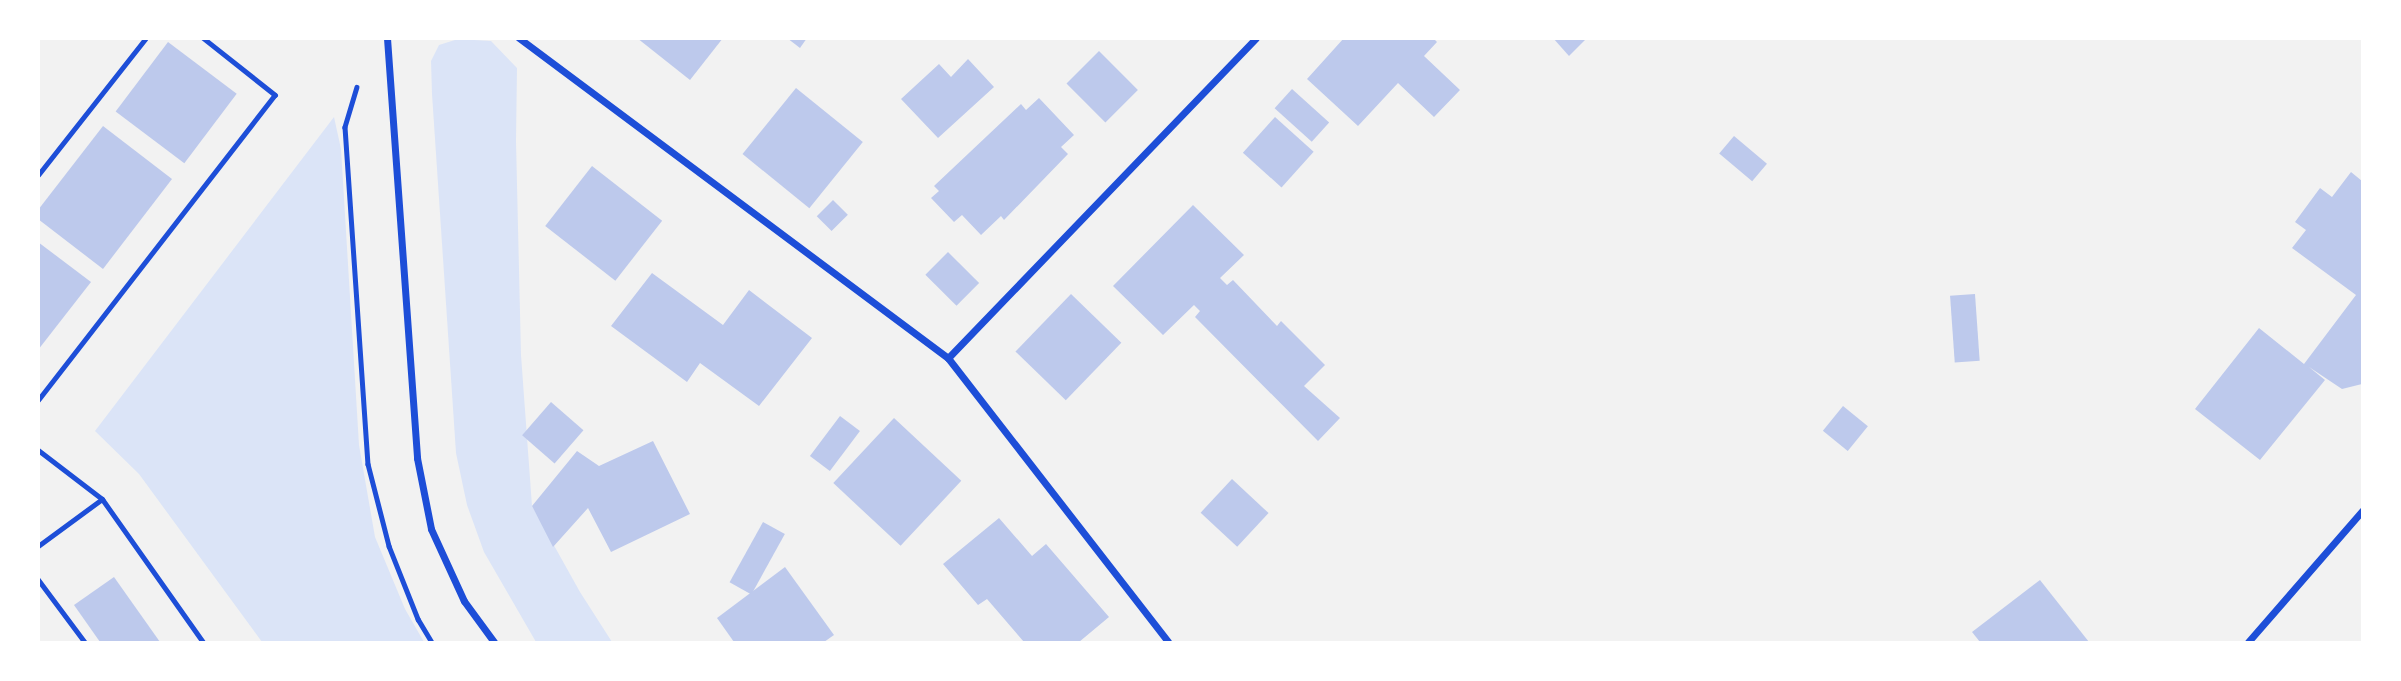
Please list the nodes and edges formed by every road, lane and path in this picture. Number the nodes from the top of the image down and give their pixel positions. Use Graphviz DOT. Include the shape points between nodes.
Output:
graph roads {
  1 [pos="146,38"];
  2 [pos="203,38"];
  3 [pos="387,38"];
  4 [pos="519,38"];
  5 [pos="1256,38"];
  6 [pos="360,76"];
  7 [pos="38,175"];
  8 [pos="948,358"];
  9 [pos="38,400"];
  10 [pos="38,450"];
  11 [pos="102,499"];
  12 [pos="2362,511"];
  13 [pos="38,546"];
  14 [pos="38,579"];
  15 [pos="85,642"];
  16 [pos="203,642"];
  17 [pos="432,642"];
  18 [pos="494,642"];
  19 [pos="1167,642"];
  20 [pos="2248,642"];
  1 -- 7 [label="lane"];
  2 -- 9 [label="lane" via="275,95"];
  3 -- 18 [label="street" via="417,458 431,529 464,601"];
  4 -- 8 [label="street"];
  5 -- 8 [label="street"];
  6 -- 17 [label="path" via="345,127 368,464 389,546"];
  8 -- 19 [label="street"];
  10 -- 11 [label="lane"];
  11 -- 13 [label="lane"];
  11 -- 16 [label="lane"];
  12 -- 20 [label="street"];
  14 -- 15 [label="path"];
}
